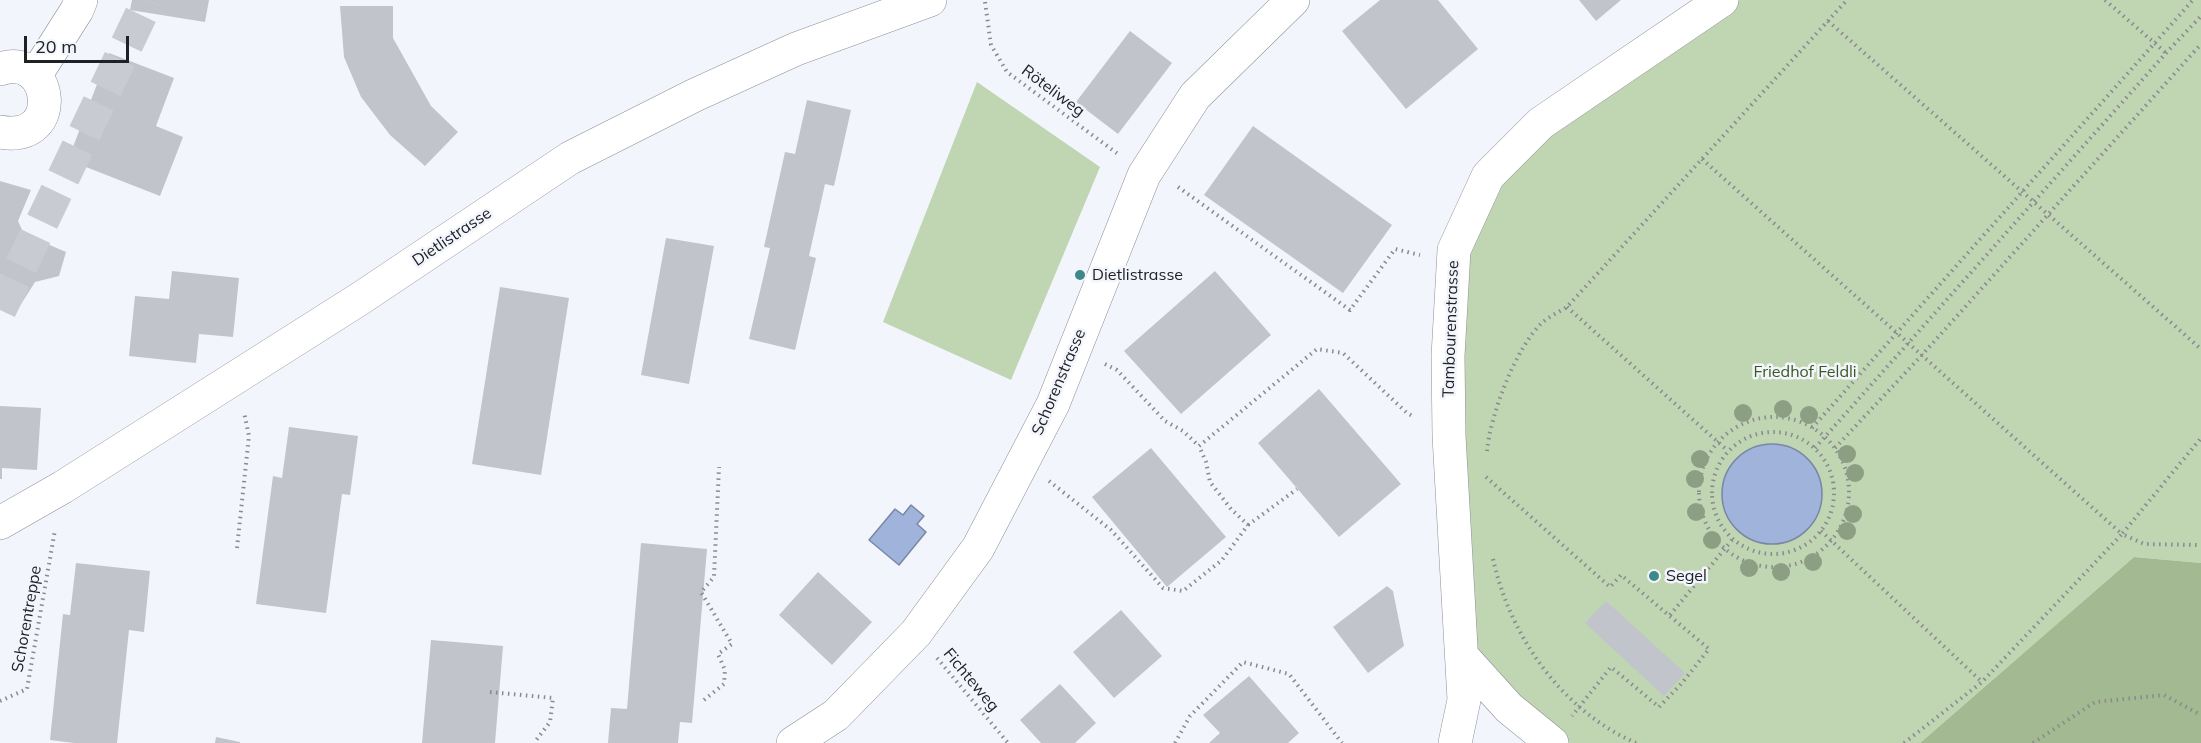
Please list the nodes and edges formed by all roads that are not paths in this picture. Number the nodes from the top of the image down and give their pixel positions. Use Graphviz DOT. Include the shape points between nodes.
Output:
graph roads {
  1 [pos="81,0"];
  2 [pos="930,0"];
  3 [pos="1293,0"];
  4 [pos="1722,0"];
  5 [pos="0,69"];
  6 [pos="35,76"];
  7 [pos="0,132"];
  8 [pos="0,523"];
  9 [pos="1462,656"];
  10 [pos="1559,734"];
  11 [pos="793,743"];
  12 [pos="1455,743"];
  1 -- 6 [label="street"];
  2 -- 8 [label="street, Dietlistrasse" via="796,49 570,158 361,298"];
  3 -- 11 [label="street, Schorenstrasse" via="1195,96 1144,175 1053,404 978,548 915,633 836,715"];
  4 -- 9 [label="street, Tambourenstrasse" via="1541,123 1488,176 1454,250 1448,356 1449,436"];
  5 -- 6 [label="street" via="16,67"];
  6 -- 7 [label="street" via="45,97 40,119 22,133"];
  9 -- 10 [label="street" via="1509,708"];
  9 -- 12 [label="street, Tambourenstrasse" via="1464,700"];
}
